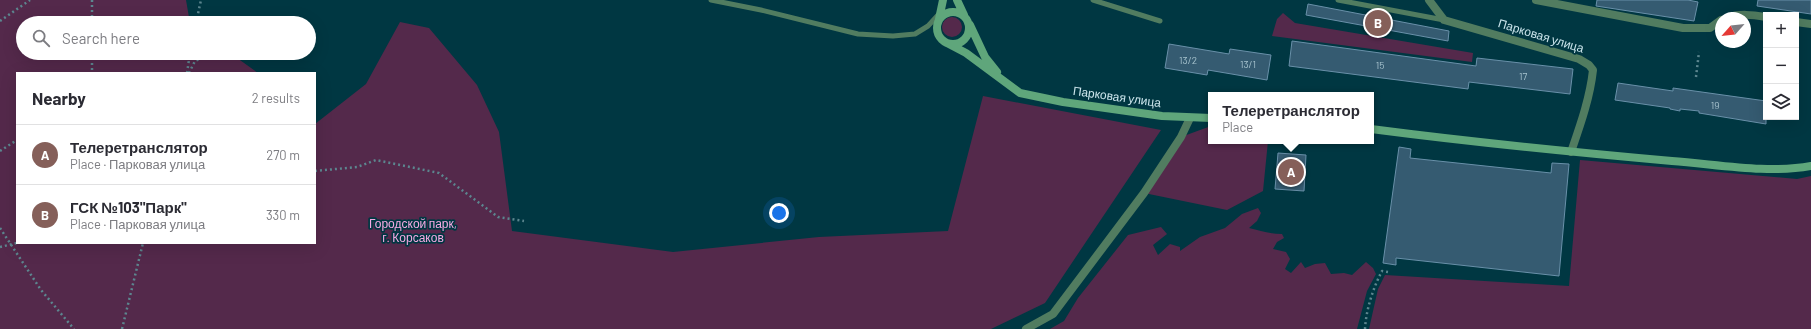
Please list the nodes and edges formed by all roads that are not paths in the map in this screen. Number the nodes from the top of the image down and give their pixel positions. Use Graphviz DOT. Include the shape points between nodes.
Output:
graph roads {
  1 [pos="711,0"];
  2 [pos="943,0"];
  3 [pos="957,0"];
  4 [pos="1093,0"];
  5 [pos="1338,0"];
  6 [pos="1429,0"];
  7 [pos="1536,0"];
  8 [pos="964,15"];
  9 [pos="1751,16"];
  10 [pos="939,17"];
  11 [pos="1763,18"];
  12 [pos="1444,20"];
  13 [pos="1160,21"];
  14 [pos="1799,22"];
  15 [pos="969,23"];
  16 [pos="1715,24"];
  17 [pos="1811,24"];
  18 [pos="947,43"];
  19 [pos="1020,92"];
  20 [pos="1190,118"];
  21 [pos="1208,118"];
  22 [pos="1374,130"];
  23 [pos="1571,152"];
  24 [pos="1811,166"];
  25 [pos="1026,329"];
  1 -- 10 [label="lane" via="858,34 915,34"];
  2 -- 10 [label="street"];
  3 -- 8 [label="street"];
  4 -- 13 [label="lane"];
  5 -- 12 [label="lane"];
  6 -- 12 [label="street"];
  7 -- 16 [label="street" via="1682,28 1710,28"];
  8 -- 10 [label="street" via="954,12"];
  8 -- 15 [label="street"];
  9 -- 11 [label="street"];
  10 -- 18 [label="street" via="937,31 940,38"];
  12 -- 23 [label="street, Парковая улица" via="1579,58 1589,65 1593,70 1592,78 1584,115"];
  14 -- 17 [label="street"];
  15 -- 18 [label="street" via="970,30 962,43"];
  15 -- 19 [label="street, Парковая улица" via="991,66"];
  18 -- 19 [label="street, Парковая улица" via="966,53"];
  19 -- 20 [label="street, Парковая улица" via="1063,102"];
  20 -- 21 [label="street, Парковая улица"];
  20 -- 25 [label="street" via="1181,137 1144,193 1053,314"];
  22 -- 23 [label="street"];
  23 -- 24 [label="street" via="1755,167"];
}
